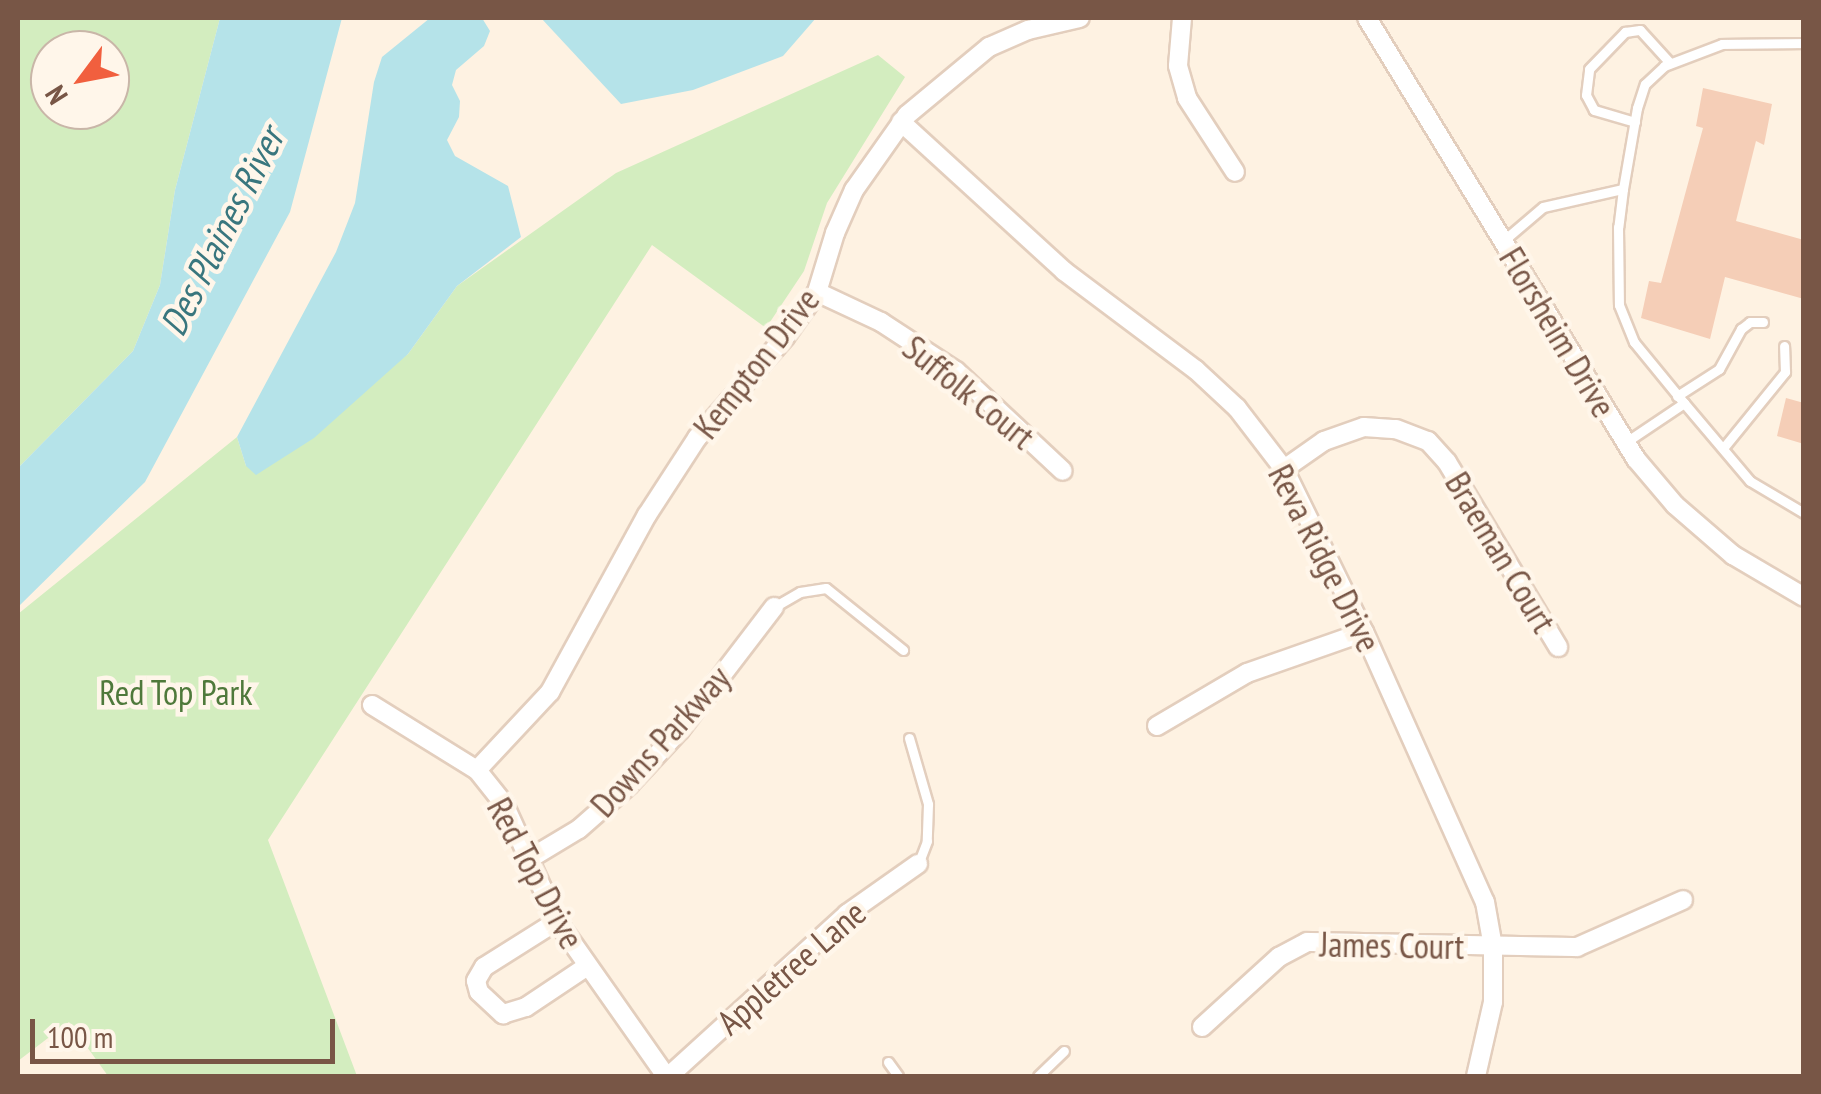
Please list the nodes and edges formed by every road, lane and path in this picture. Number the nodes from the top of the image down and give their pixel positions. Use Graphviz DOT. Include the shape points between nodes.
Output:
graph roads {
  1 [pos="1080,18"];
  2 [pos="1182,18"];
  3 [pos="1367,18"];
  4 [pos="1804,42"];
  5 [pos="1670,64"];
  6 [pos="901,122"];
  7 [pos="1636,122"];
  8 [pos="1235,172"];
  9 [pos="1623,189"];
  10 [pos="1503,241"];
  11 [pos="818,292"];
  12 [pos="1763,322"];
  13 [pos="1784,346"];
  14 [pos="1681,400"];
  15 [pos="1626,442"];
  16 [pos="1724,447"];
  17 [pos="1284,468"];
  18 [pos="1063,472"];
  19 [pos="1804,513"];
  20 [pos="1804,597"];
  21 [pos="774,607"];
  22 [pos="1364,632"];
  23 [pos="1558,647"];
  24 [pos="903,650"];
  25 [pos="372,705"];
  26 [pos="1158,726"];
  27 [pos="909,738"];
  28 [pos="477,770"];
  29 [pos="529,859"];
  30 [pos="918,864"];
  31 [pos="1683,900"];
  32 [pos="556,922"];
  33 [pos="1493,946"];
  34 [pos="586,967"];
  35 [pos="1202,1026"];
  36 [pos="1064,1051"];
  37 [pos="888,1062"];
  38 [pos="668,1076"];
  39 [pos="898,1076"];
  40 [pos="1038,1076"];
  41 [pos="1476,1076"];
  1 -- 6 [label="street, Kempton Drive" via="989,47"];
  2 -- 8 [label="street" via="1178,66 1188,98"];
  3 -- 10 [label="street, Florsheim Drive"];
  4 -- 5 [label="lane" via="1722,44"];
  5 -- 7 [label="lane" via="1646,84"];
  5 -- 7 [label="lane" via="1640,30 1625,32 1589,69 1586,95 1594,110"];
  6 -- 11 [label="street, Kempton Drive" via="854,190"];
  6 -- 17 [label="street, Reva Ridge Drive" via="1064,270 1196,370 1237,408"];
  7 -- 9 [label="lane"];
  9 -- 10 [label="lane" via="1543,207"];
  9 -- 14 [label="lane" via="1620,305 1634,342"];
  10 -- 15 [label="street, Florsheim Drive"];
  11 -- 18 [label="street, Suffolk Court" via="881,322 956,371"];
  11 -- 28 [label="street, Kempton Drive" via="698,438 647,515 550,692"];
  12 -- 14 [label="lane" via="1741,330 1719,368"];
  13 -- 16 [label="lane" via="1784,372"];
  14 -- 15 [label="lane"];
  14 -- 16 [label="lane"];
  15 -- 20 [label="street, Florsheim Drive" via="1674,505 1733,555"];
  16 -- 19 [label="lane" via="1750,480"];
  17 -- 22 [label="street, Reva Ridge Drive"];
  17 -- 23 [label="street, Braeman Court" via="1324,441 1364,426 1428,442 1447,462"];
  21 -- 24 [label="lane" via="800,592 826,588"];
  21 -- 29 [label="street, Downs Parkway" via="629,785 579,829"];
  22 -- 26 [label="street" via="1247,673"];
  22 -- 33 [label="street, Reva Ridge Drive" via="1484,902"];
  25 -- 28 [label="street, Red Top Drive"];
  27 -- 30 [label="lane" via="928,804 927,841"];
  28 -- 29 [label="street, Red Top Drive" via="504,804"];
  29 -- 32 [label="street, Red Top Drive"];
  30 -- 38 [label="street, Appletree Lane" via="847,914"];
  31 -- 33 [label="street, James Court" via="1577,947"];
  32 -- 34 [label="street, Red Top Drive"];
  32 -- 34 [label="street" via="484,967 479,992 503,1014 526,1007"];
  33 -- 35 [label="street, James Court" via="1307,942 1280,957"];
  33 -- 41 [label="street, Reva Ridge Drive" via="1493,1002"];
  34 -- 38 [label="street, Red Top Drive"];
  36 -- 40 [label="lane"];
  37 -- 39 [label="lane"];
}
